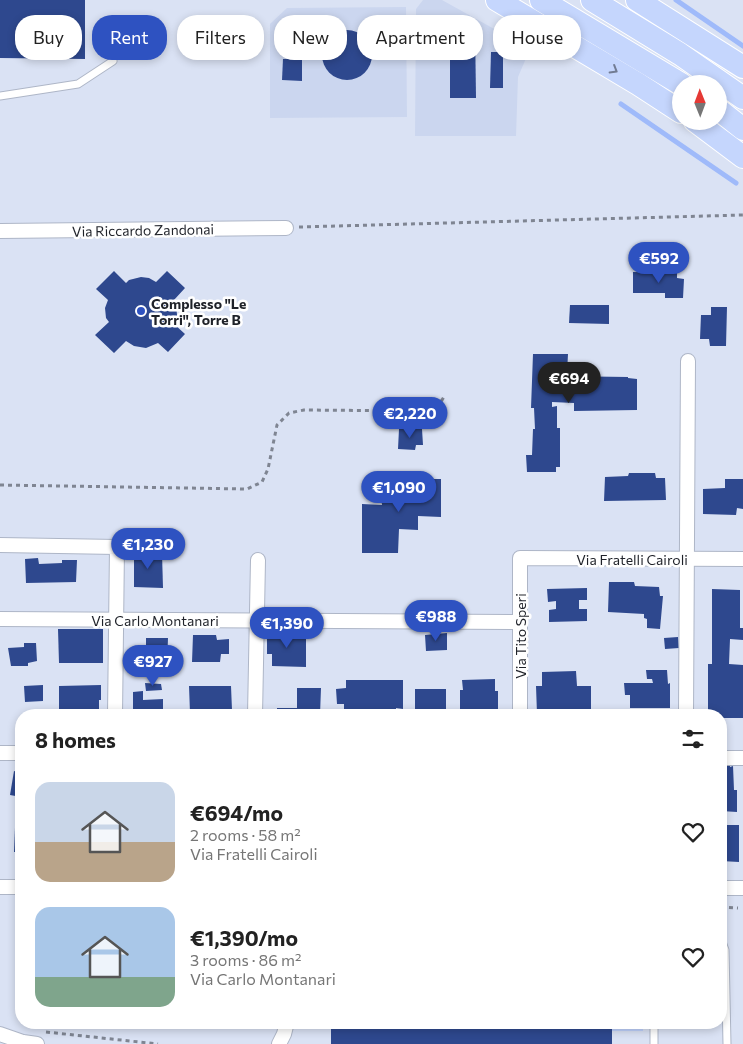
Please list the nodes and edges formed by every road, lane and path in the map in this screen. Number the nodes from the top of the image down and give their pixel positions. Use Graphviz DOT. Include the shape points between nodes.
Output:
graph roads {
  1 [pos="497,0"];
  2 [pos="541,0"];
  3 [pos="592,0"];
  4 [pos="637,0"];
  5 [pos="113,61"];
  6 [pos="743,67"];
  7 [pos="672,79"];
  8 [pos="0,96"];
  9 [pos="743,98"];
  10 [pos="672,106"];
  11 [pos="728,117"];
  12 [pos="743,129"];
  13 [pos="707,130"];
  14 [pos="743,157"];
  15 [pos="743,215"];
  16 [pos="286,228"];
  17 [pos="0,231"];
  18 [pos="688,361"];
  19 [pos="445,395"];
  20 [pos="0,485"];
  21 [pos="0,545"];
  22 [pos="520,558"];
  23 [pos="687,559"];
  24 [pos="743,559"];
  25 [pos="258,560"];
  26 [pos="0,619"];
  27 [pos="116,620"];
  28 [pos="257,620"];
  29 [pos="519,622"];
  30 [pos="115,709"];
  31 [pos="255,709"];
  32 [pos="520,709"];
  33 [pos="686,709"];
  34 [pos="0,753"];
  35 [pos="15,753"];
  36 [pos="727,758"];
  37 [pos="743,758"];
  38 [pos="0,887"];
  39 [pos="15,887"];
  40 [pos="727,888"];
  41 [pos="743,888"];
  42 [pos="727,907"];
  43 [pos="738,908"];
  44 [pos="285,1029"];
  45 [pos="654,1029"];
  46 [pos="727,1029"];
  47 [pos="0,1034"];
  48 [pos="38,1037"];
  49 [pos="158,1044"];
  50 [pos="279,1044"];
  51 [pos="654,1044"];
  52 [pos="727,1044"];
  1 -- 10 [label="main road, one-way"];
  2 -- 7 [label="main road"];
  3 -- 9 [label="main road" via="680,54"];
  4 -- 6 [label="main road"];
  5 -- 8 [label="lane" via="78,84"];
  11 -- 12 [label="main road"];
  13 -- 14 [label="main road"];
  15 -- 16 [label="path"];
  16 -- 17 [label="street, Via Riccardo Zandonai"];
  18 -- 23 [label="street"];
  19 -- 20 [label="path" via="439,405 427,411 304,410 288,413 278,425 262,482 247,489"];
  21 -- 27 [label="street" via="117,547"];
  22 -- 23 [label="street, Via Fratelli Cairoli"];
  22 -- 29 [label="street, Via Tito Speri"];
  23 -- 24 [label="street, Via Fratelli Cairoli"];
  23 -- 33 [label="street"];
  25 -- 28 [label="street"];
  26 -- 27 [label="street, Via Carlo Montanari"];
  27 -- 28 [label="street, Via Carlo Montanari"];
  27 -- 30 [label="street"];
  28 -- 29 [label="street, Via Carlo Montanari"];
  28 -- 31 [label="street"];
  29 -- 32 [label="street, Via Tito Speri"];
  34 -- 35 [label="street"];
  36 -- 37 [label="street"];
  38 -- 39 [label="street"];
  40 -- 41 [label="street"];
  42 -- 43 [label="path"];
  44 -- 50 [label="street"];
  45 -- 51 [label="lane"];
  46 -- 52 [label="lane"];
  47 -- 48 [label="street" via="23,1042"];
  48 -- 49 [label="path" via="56,1034"];
}
